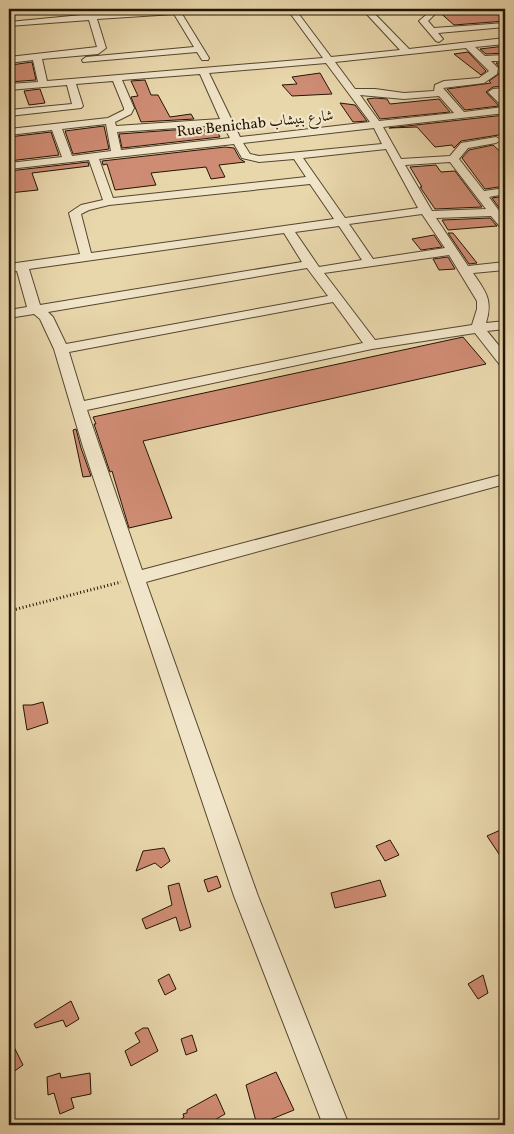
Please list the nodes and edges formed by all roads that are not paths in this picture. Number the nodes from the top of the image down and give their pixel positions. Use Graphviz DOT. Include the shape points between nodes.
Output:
graph roads {
  1 [pos="58,9"];
  2 [pos="108,9"];
  3 [pos="219,9"];
  4 [pos="291,9"];
  5 [pos="366,9"];
  6 [pos="426,9"];
  7 [pos="181,11"];
  8 [pos="92,16"];
  9 [pos="111,17"];
  10 [pos="62,19"];
  11 [pos="9,24"];
  12 [pos="505,25"];
  13 [pos="432,32"];
  14 [pos="505,41"];
  15 [pos="468,44"];
  16 [pos="447,47"];
  17 [pos="200,49"];
  18 [pos="406,51"];
  19 [pos="84,56"];
  20 [pos="37,57"];
  21 [pos="505,58"];
  22 [pos="9,60"];
  23 [pos="327,60"];
  24 [pos="484,60"];
  25 [pos="505,67"];
  26 [pos="493,68"];
  27 [pos="207,70"];
  28 [pos="116,77"];
  29 [pos="92,79"];
  30 [pos="70,81"];
  31 [pos="481,81"];
  32 [pos="43,83"];
  33 [pos="9,87"];
  34 [pos="505,91"];
  35 [pos="352,92"];
  36 [pos="493,92"];
  37 [pos="441,93"];
  38 [pos="505,105"];
  39 [pos="78,106"];
  40 [pos="505,110"];
  41 [pos="9,114"];
  42 [pos="472,120"];
  43 [pos="226,122"];
  44 [pos="84,124"];
  45 [pos="111,125"];
  46 [pos="56,126"];
  47 [pos="377,126"];
  48 [pos="9,132"];
  49 [pos="500,139"];
  50 [pos="236,140"];
  51 [pos="389,146"];
  52 [pos="117,154"];
  53 [pos="93,156"];
  54 [pos="297,156"];
  55 [pos="453,159"];
  56 [pos="68,160"];
  57 [pos="397,162"];
  58 [pos="9,166"];
  59 [pos="314,180"];
  60 [pos="505,191"];
  61 [pos="483,195"];
  62 [pos="109,202"];
  63 [pos="427,212"];
  64 [pos="494,212"];
  65 [pos="341,221"];
  66 [pos="505,225"];
  67 [pos="287,228"];
  68 [pos="452,251"];
  69 [pos="86,256"];
  70 [pos="370,263"];
  71 [pos="505,266"];
  72 [pos="16,267"];
  73 [pos="313,268"];
  74 [pos="465,270"];
  75 [pos="336,298"];
  76 [pos="38,310"];
  77 [pos="9,314"];
  78 [pos="505,325"];
  79 [pos="478,328"];
  80 [pos="372,345"];
  81 [pos="61,349"];
  82 [pos="505,362"];
  83 [pos="78,407"];
  84 [pos="502,485"];
  85 [pos="136,578"];
  86 [pos="336,1125"];
  1 -- 10 [label="street"];
  2 -- 9 [label="street"];
  3 -- 7 [label="street"];
  4 -- 23 [label="street"];
  5 -- 18 [label="street"];
  6 -- 13 [label="street" via="430,15 424,21"];
  7 -- 9 [label="street"];
  7 -- 17 [label="street"];
  8 -- 9 [label="street"];
  8 -- 10 [label="street"];
  8 -- 19 [label="street" via="102,48"];
  10 -- 11 [label="street"];
  12 -- 13 [label="street"];
  13 -- 16 [label="street"];
  14 -- 15 [label="street"];
  15 -- 16 [label="street"];
  15 -- 24 [label="street"];
  16 -- 18 [label="street"];
  17 -- 19 [label="street"];
  17 -- 27 [label="street"];
  18 -- 23 [label="street"];
  19 -- 20 [label="street"];
  19 -- 29 [label="street"];
  20 -- 22 [label="street"];
  20 -- 32 [label="street"];
  21 -- 24 [label="street"];
  23 -- 27 [label="street"];
  23 -- 35 [label="street"];
  24 -- 26 [label="street"];
  25 -- 26 [label="street"];
  26 -- 31 [label="street" via="493,73"];
  27 -- 28 [label="street"];
  27 -- 43 [label="street"];
  28 -- 29 [label="street"];
  28 -- 45 [label="street" via="129,108"];
  29 -- 30 [label="street"];
  30 -- 32 [label="street"];
  30 -- 39 [label="street"];
  31 -- 36 [label="street"];
  31 -- 37 [label="street" via="444,84 438,88"];
  32 -- 33 [label="street"];
  34 -- 36 [label="street"];
  35 -- 37 [label="street" via="404,96"];
  35 -- 47 [label="street"];
  36 -- 38 [label="street"];
  37 -- 42 [label="street"];
  39 -- 41 [label="street"];
  39 -- 44 [label="street"];
  40 -- 42 [label="street, Rue Benichab شارع بنيشاب"];
  42 -- 47 [label="street, Rue Benichab شارع بنيشاب"];
  42 -- 49 [label="street"];
  43 -- 45 [label="street"];
  43 -- 50 [label="street"];
  44 -- 45 [label="street"];
  44 -- 46 [label="street"];
  45 -- 52 [label="street"];
  46 -- 48 [label="street"];
  46 -- 56 [label="street"];
  47 -- 50 [label="street, Rue Benichab شارع بنيشاب"];
  47 -- 51 [label="street"];
  49 -- 55 [label="street" via="465,145"];
  50 -- 52 [label="street, Rue Benichab شارع بنيشاب"];
  50 -- 54 [label="street" via="246,156 253,159"];
  51 -- 54 [label="street"];
  51 -- 57 [label="street"];
  52 -- 53 [label="street, Rue Benichab شارع بنيشاب"];
  53 -- 56 [label="street, Rue Benichab شارع بنيشاب"];
  53 -- 62 [label="street"];
  54 -- 59 [label="street"];
  55 -- 57 [label="street"];
  55 -- 61 [label="street"];
  56 -- 58 [label="street, Rue Benichab شارع بنيشاب"];
  57 -- 63 [label="street"];
  59 -- 62 [label="street"];
  59 -- 65 [label="street"];
  60 -- 61 [label="street"];
  61 -- 64 [label="street"];
  62 -- 69 [label="street" via="85,207 75,214"];
  63 -- 64 [label="street"];
  63 -- 65 [label="street"];
  63 -- 68 [label="street"];
  64 -- 66 [label="street"];
  65 -- 67 [label="street"];
  65 -- 70 [label="street"];
  67 -- 69 [label="street"];
  67 -- 73 [label="street"];
  68 -- 70 [label="street"];
  68 -- 74 [label="street"];
  69 -- 72 [label="street"];
  70 -- 73 [label="street"];
  71 -- 74 [label="street"];
  72 -- 76 [label="street" via="30,301"];
  73 -- 75 [label="street"];
  73 -- 76 [label="street"];
  74 -- 79 [label="street" via="484,309"];
  75 -- 80 [label="street"];
  75 -- 81 [label="street"];
  76 -- 77 [label="street"];
  76 -- 81 [label="street" via="46,317"];
  78 -- 79 [label="street"];
  79 -- 80 [label="street"];
  79 -- 82 [label="street"];
  80 -- 83 [label="street"];
  81 -- 83 [label="street"];
  83 -- 85 [label="street"];
  84 -- 85 [label="street"];
  85 -- 86 [label="street" via="246,896"];
}
